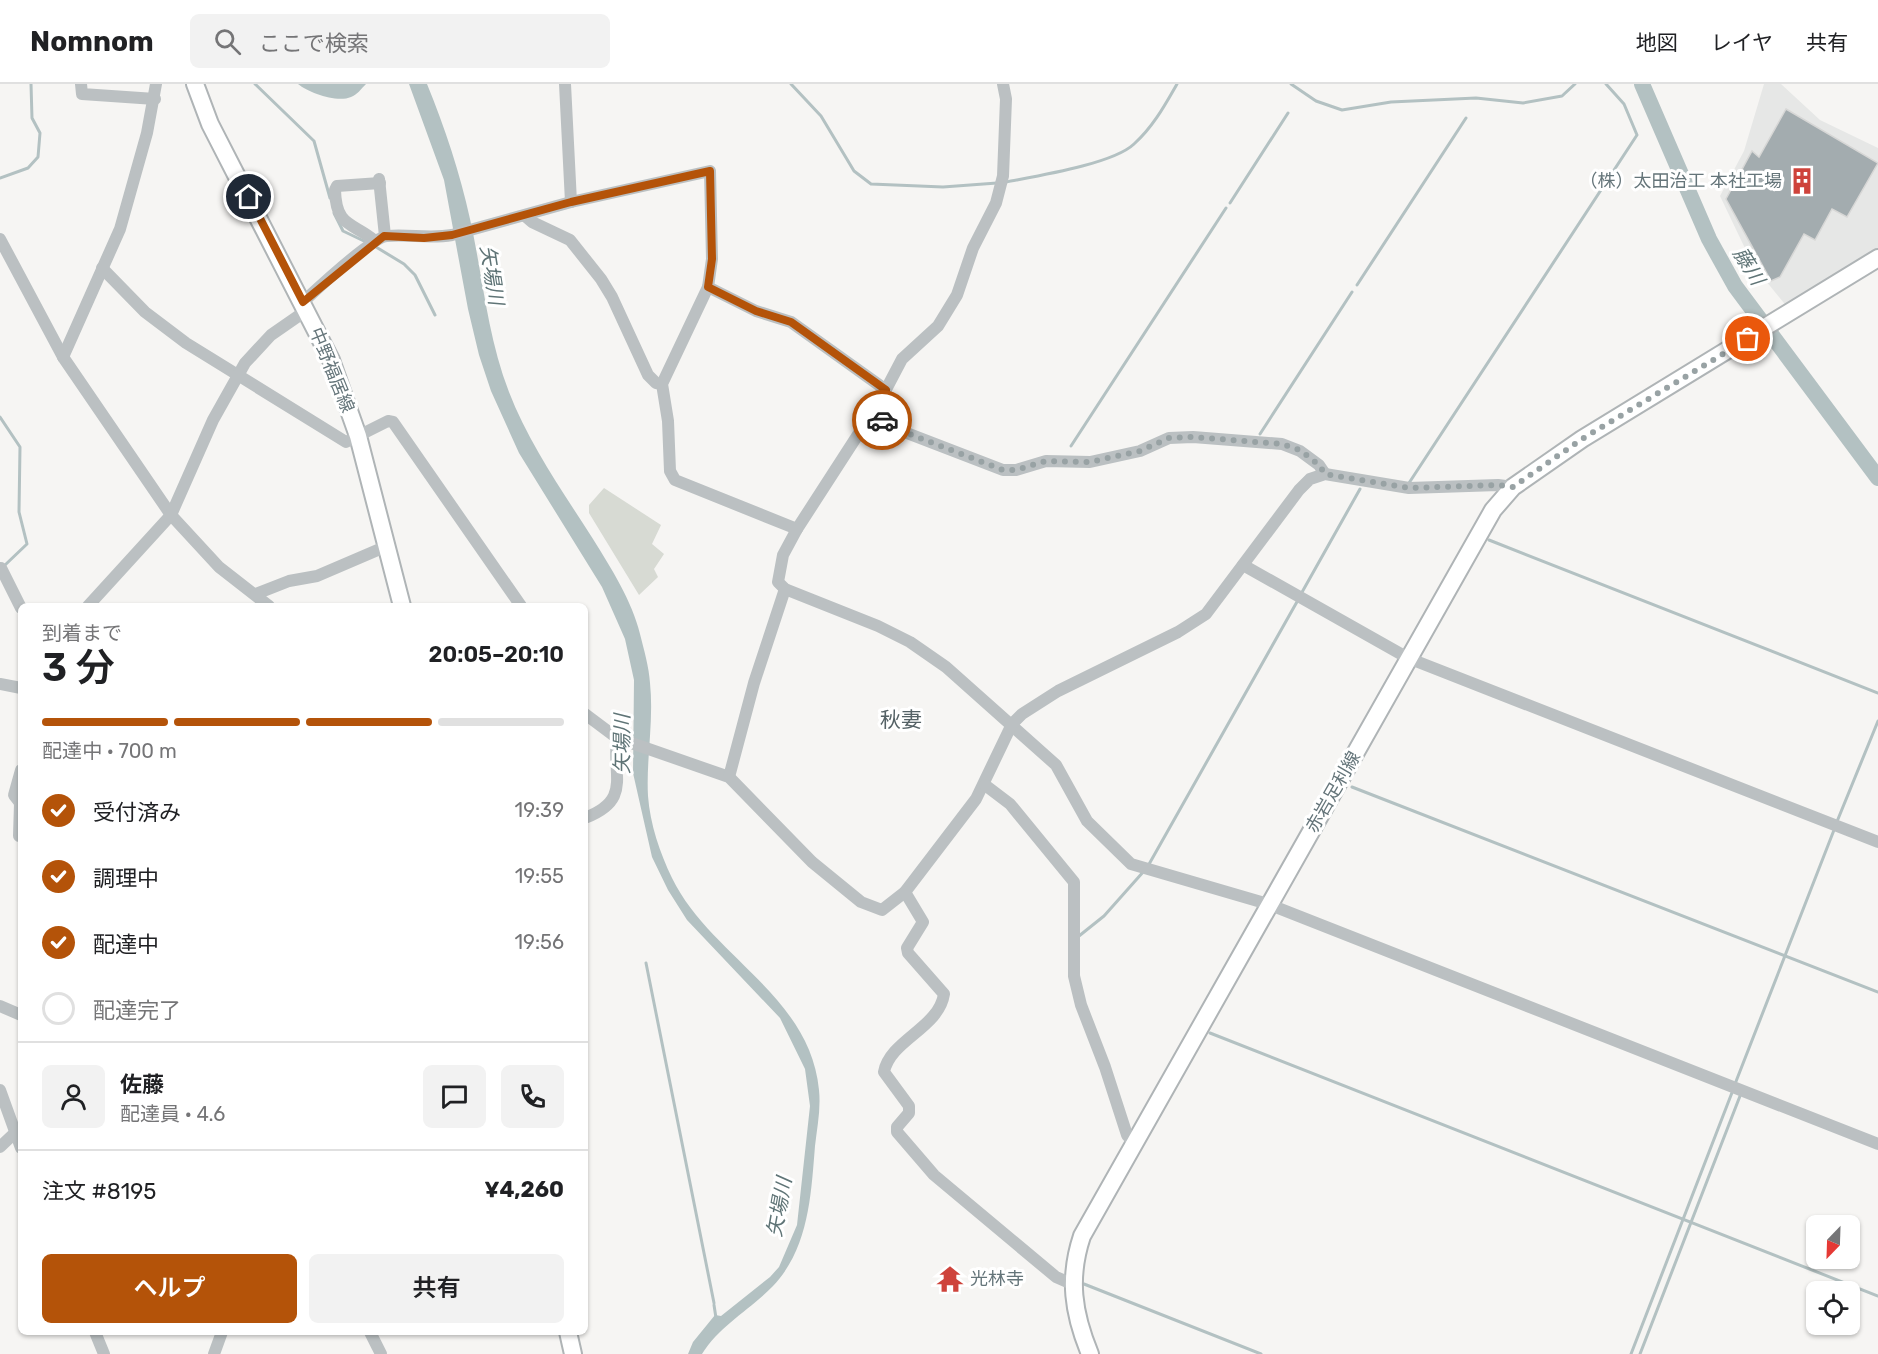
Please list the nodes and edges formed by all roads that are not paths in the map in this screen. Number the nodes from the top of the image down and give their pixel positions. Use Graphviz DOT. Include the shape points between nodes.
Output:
graph roads {
  1 [pos="81,84"];
  2 [pos="156,84"];
  3 [pos="195,84"];
  4 [pos="565,84"];
  5 [pos="1004,84"];
  6 [pos="155,99"];
  7 [pos="571,202"];
  8 [pos="525,216"];
  9 [pos="380,238"];
  10 [pos="0,239"];
  11 [pos="1878,258"];
  12 [pos="102,268"];
  13 [pos="708,287"];
  14 [pos="305,306"];
  15 [pos="63,357"];
  16 [pos="237,374"];
  17 [pos="662,384"];
  18 [pos="886,390"];
  19 [pos="872,414"];
  20 [pos="358,436"];
  21 [pos="1325,474"];
  22 [pos="1513,487"];
  23 [pos="171,515"];
  24 [pos="797,529"];
  25 [pos="387,546"];
  26 [pos="1243,565"];
  27 [pos="1,568"];
  28 [pos="785,589"];
  29 [pos="256,594"];
  30 [pos="18,603"];
  31 [pos="91,603"];
  32 [pos="266,603"];
  33 [pos="401,603"];
  34 [pos="519,603"];
  35 [pos="1408,657"];
  36 [pos="0,684"];
  37 [pos="18,687"];
  38 [pos="588,717"];
  39 [pos="1012,724"];
  40 [pos="623,740"];
  41 [pos="729,777"];
  42 [pos="18,781"];
  43 [pos="985,785"];
  44 [pos="18,800"];
  45 [pos="588,817"];
  46 [pos="1878,842"];
  47 [pos="905,892"];
  48 [pos="1268,904"];
  49 [pos="0,1006"];
  50 [pos="18,1014"];
  51 [pos="0,1090"];
  52 [pos="18,1130"];
  53 [pos="1133,1142"];
  54 [pos="1878,1144"];
  55 [pos="0,1147"];
  56 [pos="1072,1284"];
  57 [pos="96,1335"];
  58 [pos="221,1335"];
  59 [pos="372,1335"];
  60 [pos="569,1335"];
  61 [pos="104,1354"];
  62 [pos="214,1354"];
  63 [pos="381,1354"];
  64 [pos="573,1354"];
  65 [pos="1090,1354"];
  1 -- 6 [label="street" via="82,94"];
  2 -- 6 [label="street"];
  3 -- 14 [label="main road, 中野福居線" via="210,124"];
  4 -- 7 [label="street"];
  5 -- 18 [label="street" via="1002,182 953,303 938,326 902,359"];
  6 -- 12 [label="street" via="120,229"];
  7 -- 8 [label="street"];
  7 -- 13 [label="street" via="710,171 712,259"];
  8 -- 9 [label="street" via="452,235"];
  8 -- 17 [label="street" via="570,240 612,297 648,375"];
  9 -- 9 [label="street" via="379,181 337,186 337,206 346,224"];
  9 -- 14 [label="street"];
  10 -- 15 [label="street"];
  11 -- 22 [label="main road, 赤岩足利線" via="1582,439"];
  12 -- 15 [label="street"];
  12 -- 16 [label="street" via="145,312"];
  13 -- 17 [label="street"];
  13 -- 18 [label="street" via="756,311 791,322"];
  14 -- 16 [label="street" via="271,335"];
  14 -- 20 [label="main road, 中野福居線" via="331,360"];
  15 -- 23 [label="street"];
  16 -- 20 [label="street" via="346,442"];
  16 -- 23 [label="street"];
  17 -- 24 [label="street" via="673,478"];
  18 -- 19 [label="street"];
  19 -- 21 [label="street" via="899,430 1003,470 1046,461 1090,462 1140,451 1169,438 1193,437 1282,444 1300,450"];
  19 -- 24 [label="street"];
  20 -- 25 [label="main road, 中野福居線"];
  20 -- 34 [label="street" via="393,422"];
  21 -- 22 [label="street" via="1409,488"];
  21 -- 26 [label="street" via="1310,479 1299,490"];
  22 -- 35 [label="main road, 赤岩足利線" via="1483,526"];
  23 -- 29 [label="street" via="219,567"];
  23 -- 31 [label="street"];
  24 -- 28 [label="street" via="778,574 778,582"];
  25 -- 29 [label="street" via="317,576 289,581"];
  25 -- 33 [label="main road, 中野福居線"];
  26 -- 35 [label="street"];
  26 -- 39 [label="street" via="1196,622 1030,707"];
  27 -- 30 [label="street"];
  28 -- 39 [label="street" via="910,642"];
  28 -- 41 [label="street"];
  29 -- 32 [label="street"];
  35 -- 46 [label="street"];
  35 -- 48 [label="main road, 赤岩足利線"];
  36 -- 37 [label="street"];
  38 -- 40 [label="street"];
  39 -- 43 [label="street"];
  39 -- 48 [label="street" via="1056,765 1087,821 1131,864"];
  40 -- 41 [label="street"];
  40 -- 45 [label="street" via="615,757 618,781 614,799 610,806"];
  41 -- 47 [label="street" via="812,861 861,902 882,910"];
  42 -- 44 [label="street" via="14,795"];
  43 -- 47 [label="street"];
  43 -- 53 [label="street" via="1010,804 1074,882 1074,976 1127,1135"];
  47 -- 56 [label="street" via="923,922 907,948 908,953 944,994 921,1030 885,1066 884,1072 909,1106 897,1132 934,1175 1056,1277"];
  48 -- 53 [label="main road, 赤岩足利線"];
  48 -- 54 [label="street"];
  49 -- 50 [label="street"];
  51 -- 52 [label="street"];
  52 -- 55 [label="street"];
  53 -- 56 [label="main road, 赤岩足利線" via="1082,1236"];
  56 -- 65 [label="main road, 赤岩足利線" via="1076,1317"];
  57 -- 61 [label="street"];
  58 -- 62 [label="street"];
  59 -- 63 [label="street"];
  60 -- 64 [label="main road"];
}
